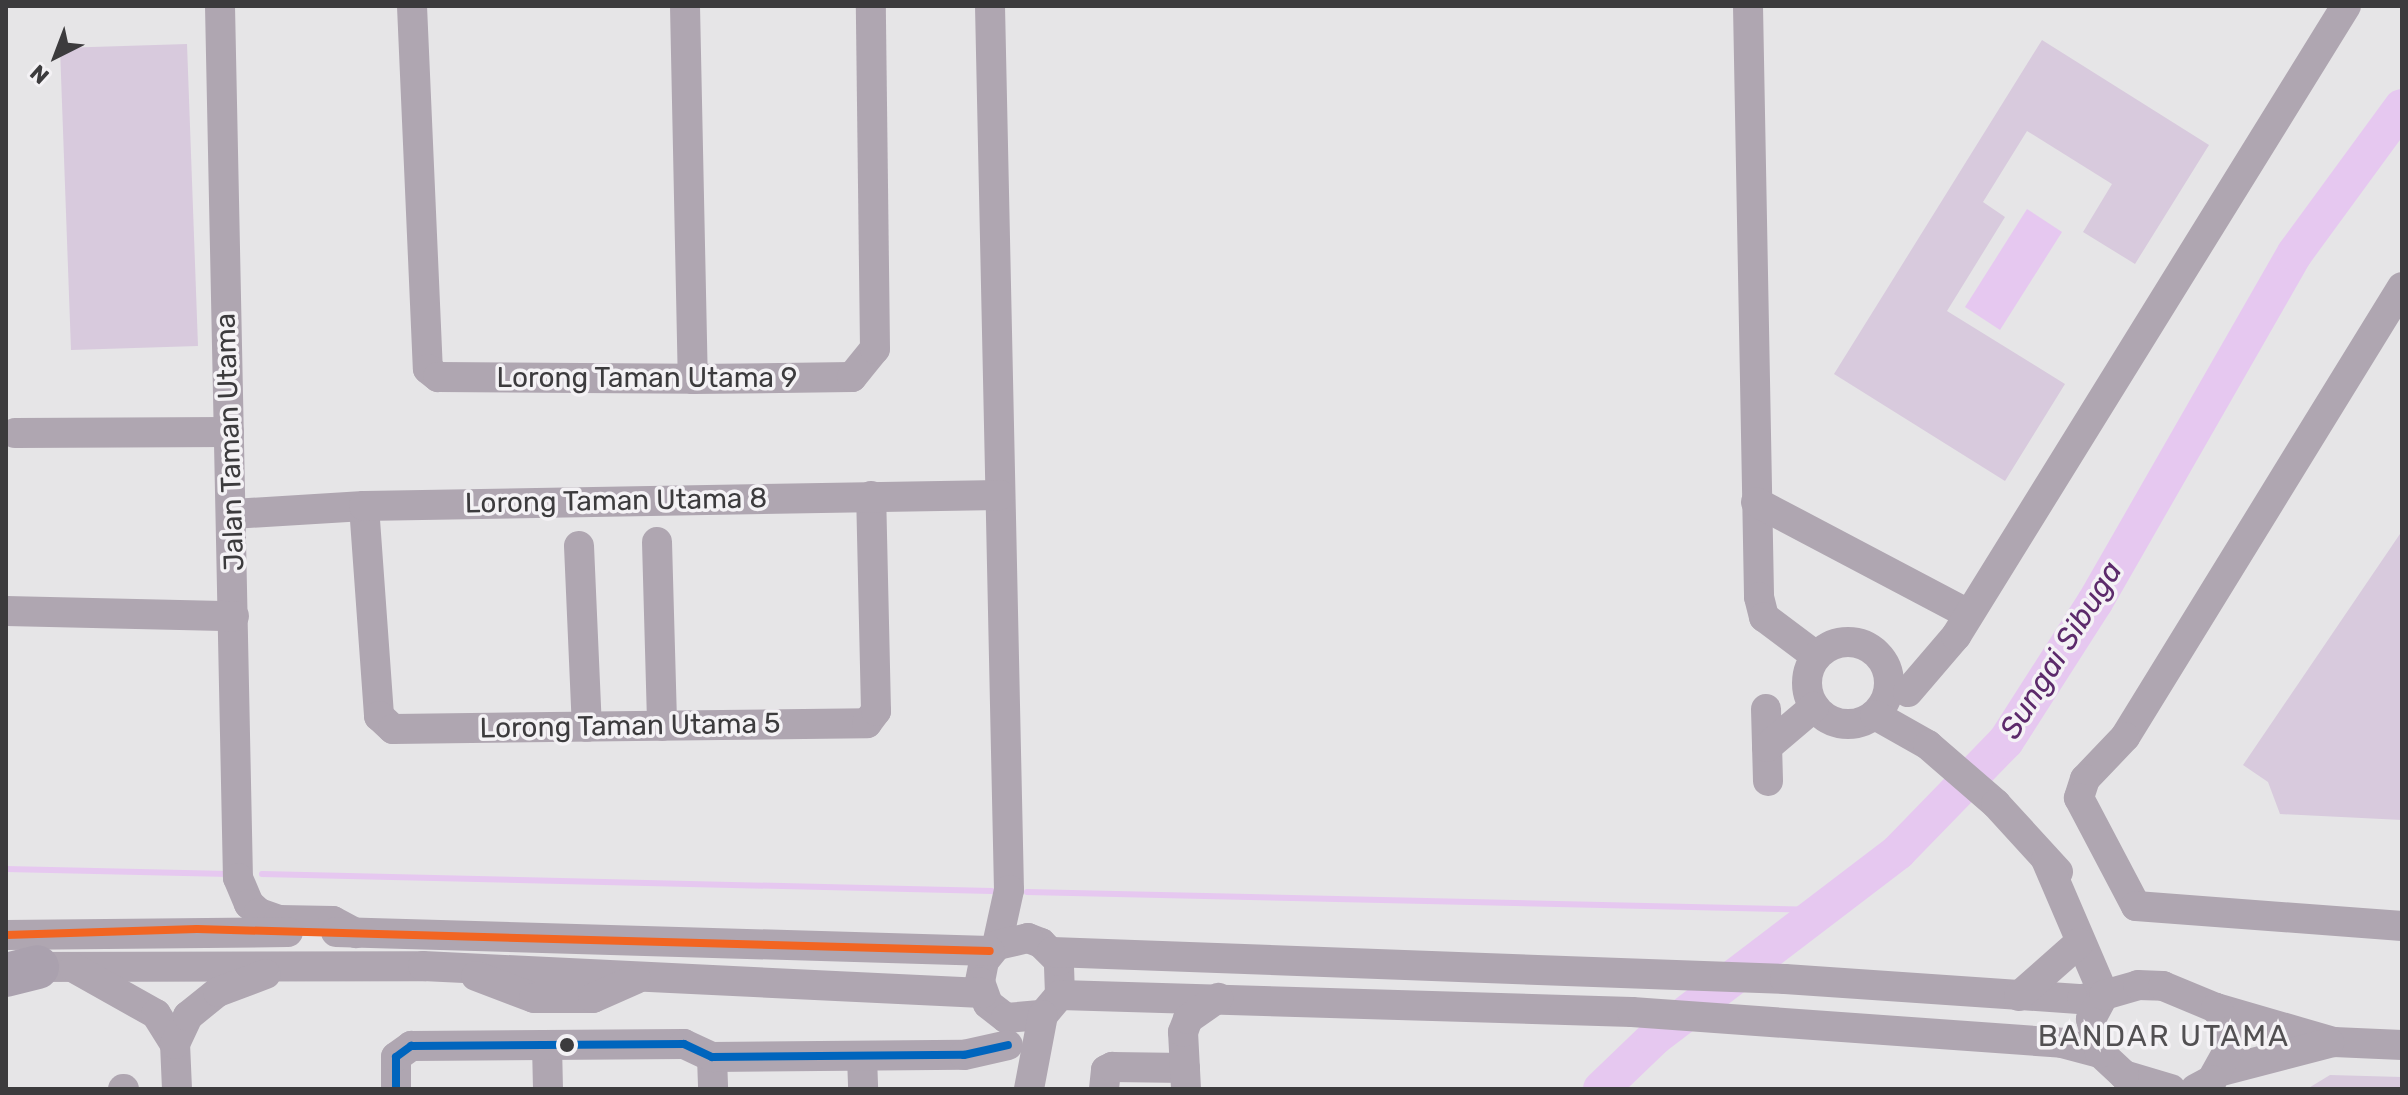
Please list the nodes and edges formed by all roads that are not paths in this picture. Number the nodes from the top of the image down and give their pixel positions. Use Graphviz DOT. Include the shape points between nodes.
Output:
graph roads {
  1 [pos="220,6"];
  2 [pos="412,6"];
  3 [pos="685,6"];
  4 [pos="871,6"];
  5 [pos="990,6"];
  6 [pos="1748,6"];
  7 [pos="2346,6"];
  8 [pos="2402,287"];
  9 [pos="693,379"];
  10 [pos="229,432"];
  11 [pos="15,433"];
  12 [pos="1000,495"];
  13 [pos="871,496"];
  14 [pos="1756,502"];
  15 [pos="364,506"];
  16 [pos="233,514"];
  17 [pos="657,542"];
  18 [pos="579,546"];
  19 [pos="6,611"];
  20 [pos="234,616"];
  21 [pos="1965,619"];
  22 [pos="1816,656"];
  23 [pos="1894,678"];
  24 [pos="1814,707"];
  25 [pos="1766,709"];
  26 [pos="1875,715"];
  27 [pos="662,726"];
  28 [pos="587,727"];
  29 [pos="1767,747"];
  30 [pos="1933,750"];
  31 [pos="1768,781"];
  32 [pos="2046,860"];
  33 [pos="238,878"];
  34 [pos="1009,890"];
  35 [pos="2402,926"];
  36 [pos="197,929"];
  37 [pos="356,933"];
  38 [pos="6,935"];
  39 [pos="2079,943"];
  40 [pos="1040,945"];
  41 [pos="993,948"];
  42 [pos="280,968"];
  43 [pos="30,969"];
  44 [pos="2109,992"];
  45 [pos="982,993"];
  46 [pos="2019,996"];
  47 [pos="1218,998"];
  48 [pos="1052,1005"];
  49 [pos="2216,1008"];
  50 [pos="1007,1032"];
  51 [pos="2334,1042"];
  52 [pos="175,1044"];
  53 [pos="547,1045"];
  54 [pos="2402,1045"];
  55 [pos="2100,1053"];
  56 [pos="862,1056"];
  57 [pos="712,1057"];
  58 [pos="1185,1079"];
  59 [pos="2209,1083"];
  60 [pos="2157,1087"];
  61 [pos="177,1089"];
  62 [pos="396,1089"];
  63 [pos="548,1089"];
  64 [pos="713,1089"];
  65 [pos="863,1089"];
  66 [pos="1020,1089"];
  67 [pos="1029,1089"];
  68 [pos="1104,1089"];
  1 -- 10 [label="street, Jalan Taman Utama"];
  2 -- 9 [label="street, Lorong Taman Utama 9" via="428,369 438,377"];
  3 -- 9 [label="street"];
  4 -- 9 [label="street, Lorong Taman Utama 9" via="875,349 852,377"];
  5 -- 12 [label="street"];
  6 -- 14 [label="street"];
  7 -- 21 [label="street"];
  8 -- 35 [label="street" via="2125,737 2085,779 2079,798 2131,901 2142,908"];
  10 -- 11 [label="street"];
  10 -- 16 [label="street, Jalan Taman Utama"];
  12 -- 13 [label="street, Lorong Taman Utama 8"];
  12 -- 34 [label="street"];
  13 -- 15 [label="street, Lorong Taman Utama 8"];
  13 -- 27 [label="street, Lorong Taman Utama 5" via="875,717 867,723"];
  14 -- 21 [label="street"];
  14 -- 22 [label="street" via="1764,617"];
  15 -- 16 [label="street, Lorong Taman Utama 8"];
  15 -- 28 [label="street, Lorong Taman Utama 5" via="379,716 384,724 393,729"];
  16 -- 20 [label="street, Jalan Taman Utama"];
  17 -- 27 [label="street"];
  18 -- 28 [label="street"];
  19 -- 20 [label="street"];
  20 -- 33 [label="street, Jalan Taman Utama"];
  21 -- 23 [label="street"];
  22 -- 23 [label="street" via="1826,647 1852,642 1866,646"];
  22 -- 24 [label="street" via="1806,681"];
  23 -- 26 [label="street"];
  23 -- 30 [label="street"];
  24 -- 26 [label="street" via="1836,723 1863,722"];
  24 -- 29 [label="street"];
  25 -- 29 [label="street"];
  26 -- 30 [label="street"];
  27 -- 28 [label="street, Lorong Taman Utama 5"];
  29 -- 31 [label="street"];
  30 -- 32 [label="street" via="1996,804"];
  32 -- 39 [label="street"];
  32 -- 44 [label="street" via="2064,880"];
  33 -- 36 [label="street" via="218,912"];
  33 -- 37 [label="street" via="259,913 279,920 333,921"];
  34 -- 40 [label="street"];
  34 -- 41 [label="street"];
  36 -- 37 [label="street"];
  36 -- 38 [label="street"];
  37 -- 41 [label="street"];
  39 -- 44 [label="street"];
  39 -- 46 [label="street"];
  40 -- 41 [label="street"];
  40 -- 46 [label="street" via="1785,979"];
  40 -- 48 [label="street" via="1062,972"];
  41 -- 45 [label="street" via="980,971"];
  42 -- 43 [label="street"];
  42 -- 45 [label="street" via="459,967"];
  42 -- 52 [label="street" via="200,1004 179,1030"];
  43 -- 52 [label="street" via="156,1014"];
  44 -- 46 [label="street"];
  44 -- 49 [label="street" via="2163,986"];
  44 -- 55 [label="street" via="2091,1019"];
  45 -- 50 [label="street"];
  47 -- 48 [label="street"];
  47 -- 55 [label="street" via="1632,1012 2062,1043"];
  47 -- 58 [label="street" via="1188,1019 1183,1032"];
  48 -- 50 [label="street"];
  48 -- 67 [label="street"];
  49 -- 51 [label="street"];
  49 -- 59 [label="street" via="2231,1031"];
  50 -- 56 [label="street" via="964,1055"];
  50 -- 66 [label="street"];
  51 -- 54 [label="street"];
  51 -- 59 [label="street"];
  52 -- 61 [label="street"];
  53 -- 57 [label="street" via="684,1044"];
  53 -- 62 [label="street" via="411,1046 400,1052"];
  53 -- 63 [label="street"];
  55 -- 60 [label="street" via="2124,1075"];
  56 -- 57 [label="street"];
  56 -- 65 [label="street"];
  57 -- 64 [label="street"];
  58 -- 68 [label="street" via="1112,1067 1104,1076"];
}
